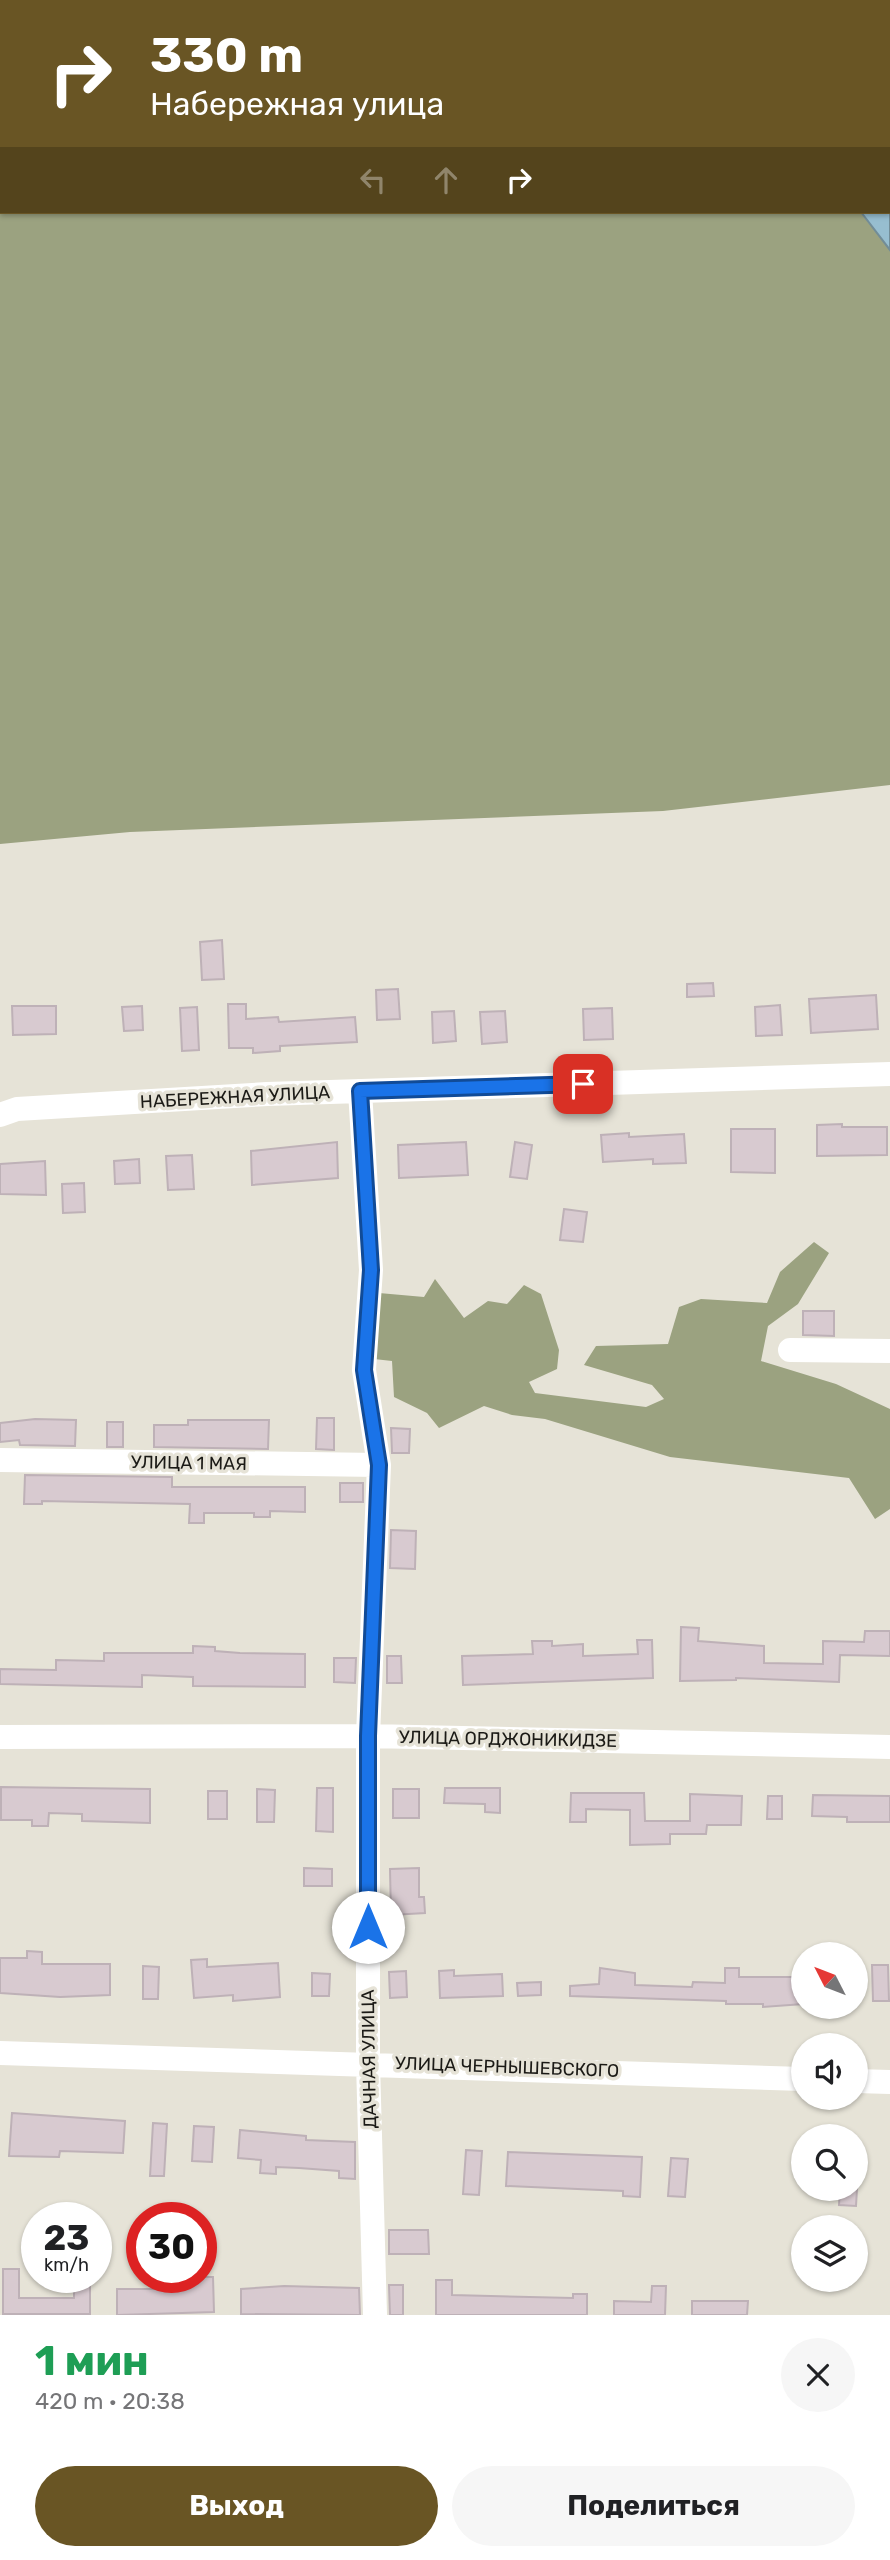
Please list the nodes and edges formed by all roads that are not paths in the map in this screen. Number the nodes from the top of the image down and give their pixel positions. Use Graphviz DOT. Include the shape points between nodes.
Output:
graph roads {
  1 [pos="890,1074"];
  2 [pos="360,1091"];
  3 [pos="0,1115"];
  4 [pos="790,1350"];
  5 [pos="890,1351"];
  6 [pos="0,1460"];
  7 [pos="379,1465"];
  8 [pos="368,1736"];
  9 [pos="0,1737"];
  10 [pos="890,1747"];
  11 [pos="0,2053"];
  12 [pos="369,2063"];
  13 [pos="791,2079"];
  14 [pos="868,2081"];
  15 [pos="890,2082"];
  16 [pos="375,2315"];
  1 -- 2 [label="street, НАБЕРЕЖНАЯ УЛИЦА"];
  2 -- 3 [label="street, НАБЕРЕЖНАЯ УЛИЦА" via="17,1109"];
  2 -- 7 [label="street, ДАЧНАЯ УЛИЦА" via="371,1270 364,1370"];
  4 -- 5 [label="street"];
  6 -- 7 [label="street, УЛИЦА 1 МАЯ"];
  7 -- 8 [label="street, ДАЧНАЯ УЛИЦА"];
  8 -- 9 [label="street, УЛИЦА ОРДЖОНИКИДЗЕ"];
  8 -- 10 [label="street, УЛИЦА ОРДЖОНИКИДЗЕ"];
  8 -- 12 [label="street, ДАЧНАЯ УЛИЦА"];
  11 -- 12 [label="street, УЛИЦА ЧЕРНЫШЕВСКОГО"];
  12 -- 13 [label="street, УЛИЦА ЧЕРНЫШЕВСКОГО"];
  12 -- 16 [label="street, ДАЧНАЯ УЛИЦА"];
  14 -- 15 [label="street"];
}
